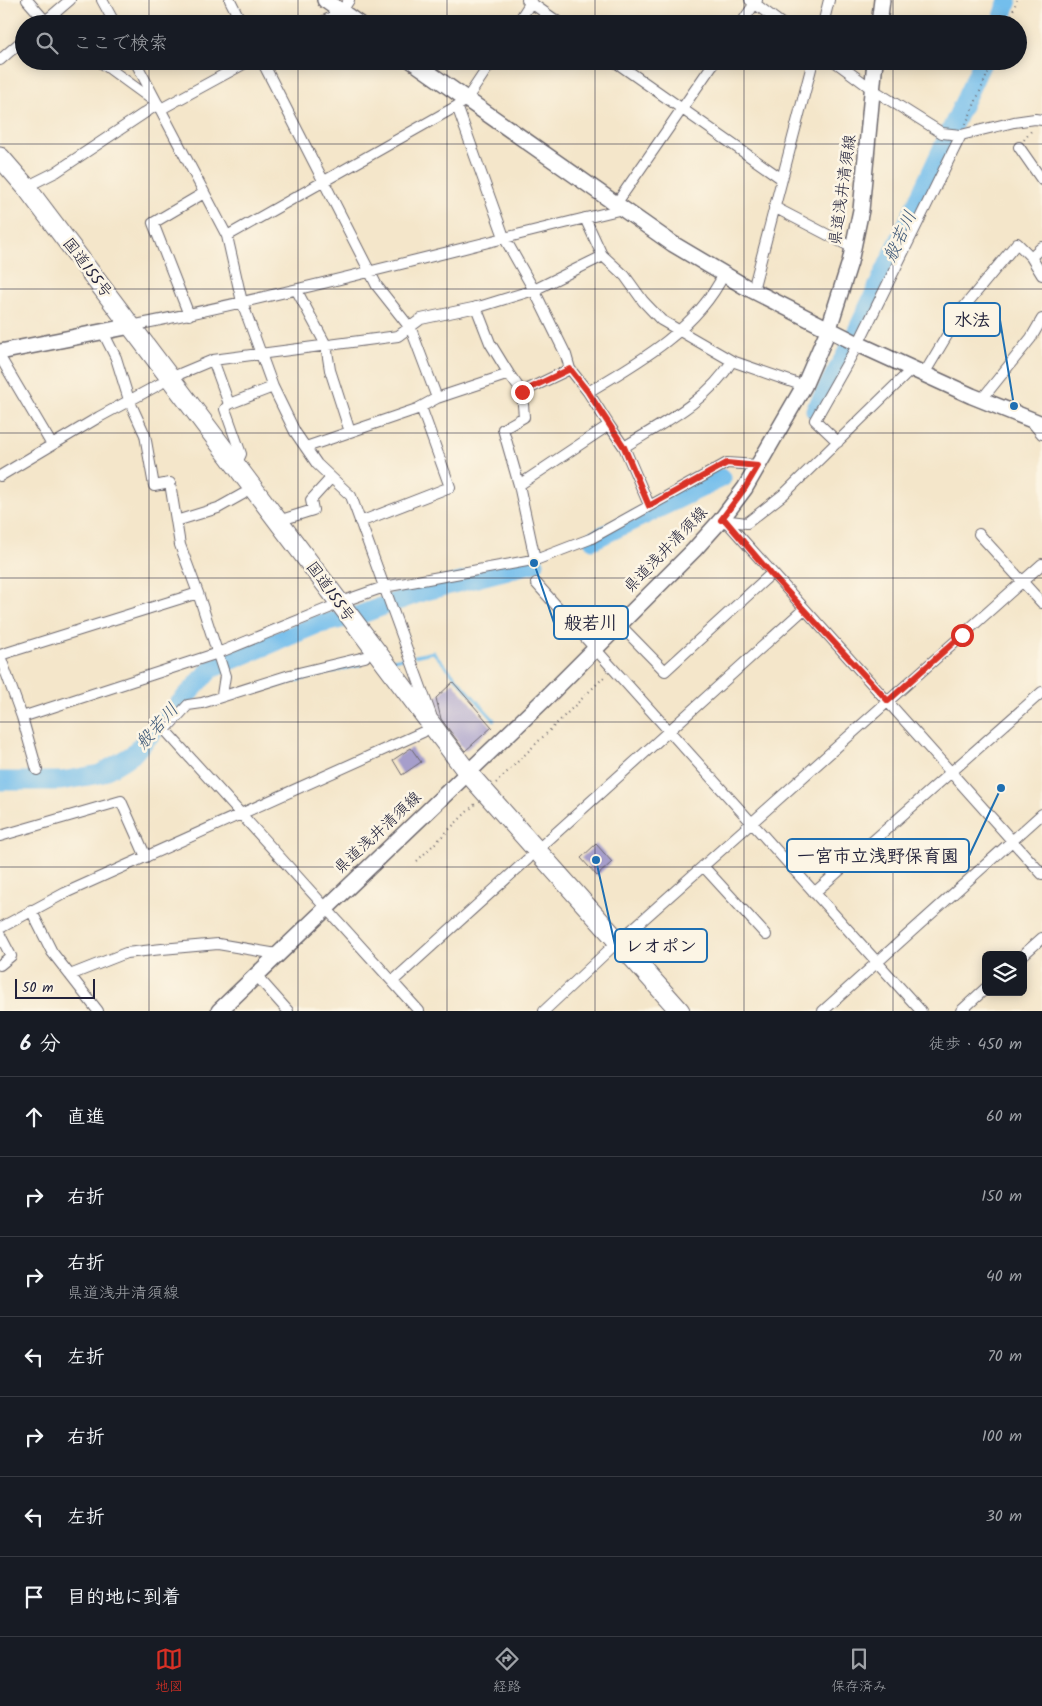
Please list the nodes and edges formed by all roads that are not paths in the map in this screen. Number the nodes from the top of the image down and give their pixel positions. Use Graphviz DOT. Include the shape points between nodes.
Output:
graph roads {
  1 [pos="27,0"];
  2 [pos="70,0"];
  3 [pos="102,0"];
  4 [pos="230,0"];
  5 [pos="325,0"];
  6 [pos="828,0"];
  7 [pos="882,0"];
  8 [pos="754,1"];
  9 [pos="532,2"];
  10 [pos="345,6"];
  11 [pos="39,15"];
  12 [pos="54,15"];
  13 [pos="110,15"];
  14 [pos="238,15"];
  15 [pos="332,15"];
  16 [pos="523,15"];
  17 [pos="549,15"];
  18 [pos="746,15"];
  19 [pos="771,15"];
  20 [pos="824,15"];
  21 [pos="880,15"];
  22 [pos="15,48"];
  23 [pos="0,60"];
  24 [pos="112,70"];
  25 [pos="140,70"];
  26 [pos="231,70"];
  27 [pos="267,70"];
  28 [pos="422,70"];
  29 [pos="485,70"];
  30 [pos="626,70"];
  31 [pos="709,70"];
  32 [pos="811,70"];
  33 [pos="846,70"];
  34 [pos="874,70"];
  35 [pos="872,89"];
  36 [pos="461,103"];
  37 [pos="159,107"];
  38 [pos="682,110"];
  39 [pos="1041,117"];
  40 [pos="960,135"];
  41 [pos="1019,147"];
  42 [pos="0,156"];
  43 [pos="0,173"];
  44 [pos="782,179"];
  45 [pos="324,180"];
  46 [pos="1042,180"];
  47 [pos="26,187"];
  48 [pos="204,193"];
  49 [pos="620,206"];
  50 [pos="774,207"];
  51 [pos="585,218"];
  52 [pos="227,236"];
  53 [pos="504,237"];
  54 [pos="1042,247"];
  55 [pos="853,248"];
  56 [pos="603,256"];
  57 [pos="1031,257"];
  58 [pos="369,271"];
  59 [pos="724,274"];
  60 [pos="1042,275"];
  61 [pos="297,290"];
  62 [pos="534,290"];
  63 [pos="753,290"];
  64 [pos="242,302"];
  65 [pos="476,308"];
  66 [pos="189,315"];
  67 [pos="1042,319"];
  68 [pos="117,329"];
  69 [pos="411,329"];
  70 [pos="678,331"];
  71 [pos="835,332"];
  72 [pos="858,344"];
  73 [pos="326,345"];
  74 [pos="0,352"];
  75 [pos="260,354"];
  76 [pos="0,357"];
  77 [pos="213,360"];
  78 [pos="732,361"];
  79 [pos="570,369"];
  80 [pos="918,371"];
  81 [pos="508,374"];
  82 [pos="165,381"];
  83 [pos="804,386"];
  84 [pos="273,387"];
  85 [pos="522,392"];
  86 [pos="588,392"];
  87 [pos="437,398"];
  88 [pos="982,399"];
  89 [pos="129,400"];
  90 [pos="229,404"];
  91 [pos="421,407"];
  92 [pos="1036,421"];
  93 [pos="609,424"];
  94 [pos="350,432"];
  95 [pos="1042,434"];
  96 [pos="838,442"];
  97 [pos="52,445"];
  98 [pos="306,447"];
  99 [pos="624,447"];
  100 [pos="236,465"];
  101 [pos="758,466"];
  102 [pos="0,476"];
  103 [pos="331,478"];
  104 [pos="519,485"];
  105 [pos="242,494"];
  106 [pos="649,506"];
  107 [pos="723,520"];
  108 [pos="176,521"];
  109 [pos="278,521"];
  110 [pos="360,522"];
  111 [pos="979,534"];
  112 [pos="535,559"];
  113 [pos="1042,564"];
  114 [pos="771,574"];
  115 [pos="1023,581"];
  116 [pos="536,583"];
  117 [pos="385,589"];
  118 [pos="198,592"];
  119 [pos="1042,603"];
  120 [pos="335,607"];
  121 [pos="803,610"];
  122 [pos="619,624"];
  123 [pos="350,628"];
  124 [pos="594,649"];
  125 [pos="218,655"];
  126 [pos="0,656"];
  127 [pos="365,657"];
  128 [pos="1042,692"];
  129 [pos="222,695"];
  130 [pos="888,701"];
  131 [pos="22,717"];
  132 [pos="427,729"];
  133 [pos="670,732"];
  134 [pos="37,770"];
  135 [pos="952,773"];
  136 [pos="464,777"];
  137 [pos="242,813"];
  138 [pos="1042,814"];
  139 [pos="751,823"];
  140 [pos="0,836"];
  141 [pos="1012,840"];
  142 [pos="532,855"];
  143 [pos="146,857"];
  144 [pos="704,866"];
  145 [pos="1042,874"];
  146 [pos="814,893"];
  147 [pos="326,906"];
  148 [pos="31,910"];
  149 [pos="0,928"];
  150 [pos="0,935"];
  151 [pos="766,935"];
  152 [pos="1042,938"];
  153 [pos="614,946"];
  154 [pos="1027,951"];
  155 [pos="277,954"];
  156 [pos="877,961"];
  157 [pos="0,965"];
  158 [pos="70,975"];
  159 [pos="256,975"];
  160 [pos="393,981"];
  161 [pos="982,992"];
  162 [pos="98,1011"];
  163 [pos="219,1011"];
  164 [pos="288,1011"];
  165 [pos="419,1011"];
  166 [pos="544,1011"];
  167 [pos="664,1011"];
  168 [pos="680,1011"];
  169 [pos="823,1011"];
  170 [pos="921,1011"];
  171 [pos="961,1011"];
  1 -- 11 [label="street"];
  2 -- 12 [label="street"];
  3 -- 13 [label="street"];
  4 -- 14 [label="street"];
  5 -- 10 [label="main road"];
  6 -- 20 [label="street"];
  7 -- 21 [label="main road"];
  8 -- 18 [label="street"];
  8 -- 19 [label="street"];
  9 -- 16 [label="street"];
  9 -- 17 [label="street"];
  10 -- 15 [label="street"];
  22 -- 23 [label="street"];
  24 -- 37 [label="street"];
  25 -- 37 [label="street"];
  26 -- 37 [label="street"];
  27 -- 45 [label="street"];
  28 -- 36 [label="main road"];
  29 -- 36 [label="street"];
  30 -- 38 [label="street"];
  31 -- 38 [label="street"];
  32 -- 44 [label="street"];
  33 -- 35 [label="street"];
  34 -- 35 [label="main road, 県道浅井清須線"];
  35 -- 40 [label="street" via="942,133"];
  35 -- 55 [label="main road, 県道浅井清須線" via="861,210"];
  36 -- 45 [label="street"];
  36 -- 49 [label="main road"];
  36 -- 53 [label="street"];
  37 -- 47 [label="street" via="56,172"];
  37 -- 48 [label="street"];
  38 -- 44 [label="street"];
  38 -- 49 [label="street"];
  39 -- 40 [label="street"];
  40 -- 72 [label="street"];
  41 -- 46 [label="street"];
  42 -- 47 [label="highway, 国道155号"];
  43 -- 68 [label="highway, 国道155号"];
  44 -- 50 [label="street"];
  45 -- 52 [label="street"];
  45 -- 58 [label="street"];
  47 -- 68 [label="highway, 国道155号"];
  48 -- 52 [label="street"];
  48 -- 66 [label="street" via="153,223"];
  49 -- 51 [label="street"];
  49 -- 59 [label="main road" via="673,244"];
  50 -- 55 [label="street"];
  50 -- 63 [label="street"];
  51 -- 53 [label="street"];
  51 -- 56 [label="street"];
  52 -- 64 [label="street"];
  53 -- 58 [label="street"];
  53 -- 62 [label="street"];
  54 -- 57 [label="street"];
  55 -- 71 [label="main road, 県道浅井清須線"];
  56 -- 62 [label="street"];
  56 -- 70 [label="street" via="625,276 661,320"];
  57 -- 60 [label="street"];
  57 -- 80 [label="street" via="1017,242"];
  58 -- 61 [label="street"];
  58 -- 69 [label="street"];
  59 -- 63 [label="main road"];
  59 -- 70 [label="street" via="715,292 695,317"];
  61 -- 64 [label="street"];
  61 -- 73 [label="street"];
  62 -- 65 [label="street"];
  62 -- 79 [label="street"];
  63 -- 71 [label="main road"];
  64 -- 66 [label="street"];
  64 -- 75 [label="street"];
  65 -- 69 [label="street" via="421,319"];
  65 -- 81 [label="street" via="490,343"];
  66 -- 68 [label="street"];
  67 -- 88 [label="street" via="1031,338"];
  68 -- 74 [label="main road"];
  68 -- 82 [label="highway, 国道155号"];
  68 -- 89 [label="street" via="116,358"];
  69 -- 73 [label="street" via="398,336"];
  69 -- 87 [label="street"];
  70 -- 78 [label="street"];
  70 -- 86 [label="street"];
  71 -- 72 [label="main road"];
  71 -- 83 [label="main road, 県道浅井清須線"];
  72 -- 80 [label="main road"];
  72 -- 96 [label="street" via="815,420"];
  73 -- 75 [label="street"];
  73 -- 94 [label="street" via="330,370"];
  75 -- 77 [label="street"];
  75 -- 84 [label="street"];
  76 -- 97 [label="street"];
  77 -- 82 [label="street"];
  77 -- 90 [label="street"];
  78 -- 83 [label="street"];
  78 -- 99 [label="street" via="725,374 706,392"];
  79 -- 85 [label="street"];
  79 -- 86 [label="street"];
  80 -- 88 [label="main road"];
  80 -- 96 [label="street"];
  81 -- 85 [label="street"];
  81 -- 87 [label="street"];
  82 -- 89 [label="street"];
  82 -- 100 [label="highway, 国道155号"];
  82 -- 105 [label="highway, 国道155号"];
  83 -- 101 [label="main road, 県道浅井清須線"];
  84 -- 90 [label="street"];
  84 -- 98 [label="street"];
  85 -- 104 [label="street" via="524,416 503,429"];
  86 -- 93 [label="street"];
  87 -- 91 [label="street"];
  88 -- 92 [label="main road"];
  89 -- 97 [label="street"];
  89 -- 108 [label="street" via="146,435 154,486 170,483"];
  90 -- 100 [label="street" via="225,409 241,454"];
  91 -- 94 [label="street"];
  91 -- 110 [label="street" via="450,487"];
  92 -- 95 [label="street"];
  93 -- 99 [label="street"];
  93 -- 104 [label="street"];
  94 -- 98 [label="street"];
  96 -- 107 [label="street" via="784,494 747,523"];
  97 -- 102 [label="street"];
  98 -- 103 [label="street"];
  99 -- 106 [label="street"];
  100 -- 109 [label="highway, 国道155号"];
  101 -- 106 [label="street" via="727,463"];
  101 -- 107 [label="main road, 県道浅井清須線"];
  103 -- 109 [label="street" via="310,500 313,510"];
  103 -- 110 [label="street" via="351,496"];
  104 -- 112 [label="street"];
  105 -- 108 [label="street" via="218,508"];
  105 -- 120 [label="highway, 国道155号"];
  106 -- 112 [label="street" via="590,539"];
  107 -- 114 [label="street"];
  107 -- 122 [label="main road, 県道浅井清須線"];
  108 -- 118 [label="street" via="180,546"];
  109 -- 120 [label="highway, 国道155号"];
  110 -- 117 [label="street"];
  111 -- 115 [label="street"];
  112 -- 117 [label="street"];
  113 -- 115 [label="street"];
  114 -- 121 [label="street"];
  114 -- 122 [label="street" via="665,671"];
  115 -- 119 [label="street"];
  115 -- 130 [label="street"];
  116 -- 124 [label="street"];
  117 -- 120 [label="street"];
  117 -- 132 [label="street" via="434,721"];
  118 -- 125 [label="street"];
  118 -- 126 [label="street"];
  120 -- 123 [label="highway, 国道155号"];
  120 -- 125 [label="street"];
  121 -- 130 [label="street"];
  121 -- 133 [label="street"];
  122 -- 124 [label="main road, 県道浅井清須線"];
  123 -- 127 [label="highway, 国道155号"];
  123 -- 132 [label="highway, 国道155号"];
  124 -- 133 [label="street"];
  124 -- 136 [label="main road, 県道浅井清須線"];
  125 -- 129 [label="street" via="225,676"];
  125 -- 131 [label="street"];
  126 -- 131 [label="street"];
  127 -- 129 [label="street"];
  127 -- 132 [label="highway, 国道155号"];
  128 -- 135 [label="street"];
  129 -- 137 [label="street" via="188,705 166,730"];
  130 -- 135 [label="street"];
  130 -- 139 [label="street"];
  131 -- 134 [label="street"];
  132 -- 136 [label="highway, 国道155号"];
  132 -- 137 [label="street"];
  133 -- 139 [label="street"];
  133 -- 142 [label="street"];
  135 -- 141 [label="street"];
  135 -- 146 [label="street"];
  136 -- 142 [label="highway, 国道155号"];
  136 -- 147 [label="main road, 県道浅井清須線"];
  137 -- 143 [label="street"];
  137 -- 147 [label="street"];
  138 -- 141 [label="street"];
  139 -- 144 [label="street"];
  139 -- 146 [label="street"];
  140 -- 143 [label="street" via="121,800"];
  141 -- 145 [label="street"];
  141 -- 156 [label="street"];
  142 -- 153 [label="highway, 国道155号"];
  142 -- 160 [label="street"];
  143 -- 148 [label="street"];
  144 -- 151 [label="street"];
  144 -- 153 [label="street"];
  146 -- 156 [label="street"];
  147 -- 155 [label="main road, 県道浅井清須線"];
  147 -- 160 [label="street"];
  148 -- 149 [label="street"];
  148 -- 158 [label="street" via="52,952"];
  150 -- 157 [label="street" via="11,956"];
  152 -- 154 [label="street"];
  153 -- 166 [label="street"];
  153 -- 167 [label="highway, 国道155号"];
  153 -- 168 [label="highway, 国道155号"];
  155 -- 158 [label="street" via="218,944 162,949 126,953"];
  155 -- 159 [label="main road, 県道浅井清須線"];
  156 -- 169 [label="street"];
  156 -- 170 [label="street"];
  158 -- 162 [label="street"];
  159 -- 163 [label="main road, 県道浅井清須線"];
  159 -- 164 [label="street"];
  160 -- 165 [label="street"];
  161 -- 171 [label="street"];
}
